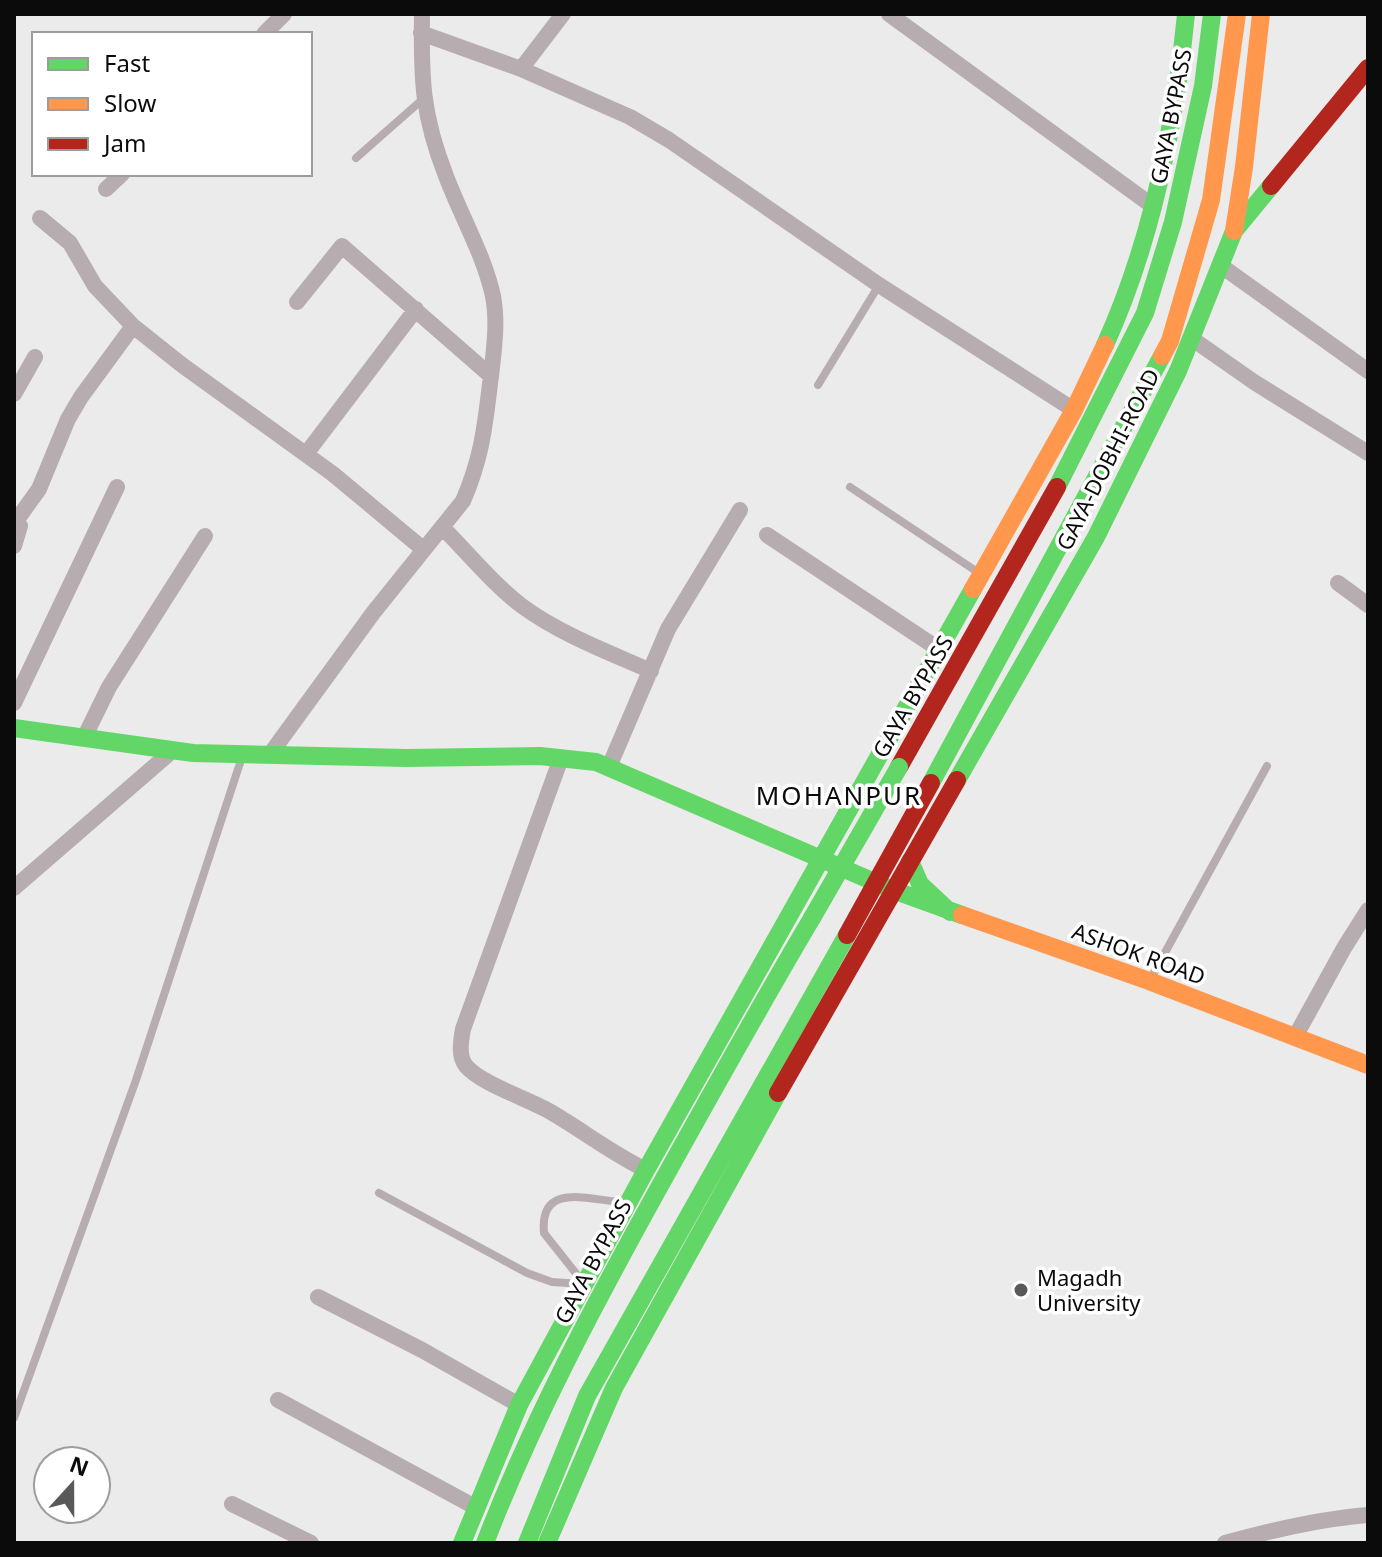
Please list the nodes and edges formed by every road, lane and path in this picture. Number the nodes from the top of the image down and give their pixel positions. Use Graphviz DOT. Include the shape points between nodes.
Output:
graph roads {
  1 [pos="284,14"];
  2 [pos="422,14"];
  3 [pos="563,14"];
  4 [pos="889,14"];
  5 [pos="1186,14"];
  6 [pos="1212,14"];
  7 [pos="1237,14"];
  8 [pos="1261,14"];
  9 [pos="266,32"];
  10 [pos="421,33"];
  11 [pos="521,69"];
  12 [pos="1364,81"];
  13 [pos="423,99"];
  14 [pos="356,158"];
  15 [pos="120,176"];
  16 [pos="106,189"];
  17 [pos="1154,207"];
  18 [pos="40,218"];
  19 [pos="1234,231"];
  20 [pos="1220,265"];
  21 [pos="879,285"];
  22 [pos="297,302"];
  23 [pos="416,309"];
  24 [pos="133,326"];
  25 [pos="1191,338"];
  26 [pos="35,357"];
  27 [pos="1368,371"];
  28 [pos="491,376"];
  29 [pos="818,385"];
  30 [pos="14,394"];
  31 [pos="1074,410"];
  32 [pos="1368,453"];
  33 [pos="306,454"];
  34 [pos="117,487"];
  35 [pos="850,487"];
  36 [pos="740,510"];
  37 [pos="15,520"];
  38 [pos="442,527"];
  39 [pos="767,535"];
  40 [pos="205,536"];
  41 [pos="14,546"];
  42 [pos="423,549"];
  43 [pos="982,575"];
  44 [pos="1338,583"];
  45 [pos="1368,605"];
  46 [pos="940,650"];
  47 [pos="651,671"];
  48 [pos="14,703"];
  49 [pos="14,728"];
  50 [pos="84,738"];
  51 [pos="172,751"];
  52 [pos="244,753"];
  53 [pos="271,753"];
  54 [pos="561,758"];
  55 [pos="1267,766"];
  56 [pos="609,767"];
  57 [pos="821,860"];
  58 [pos="910,861"];
  59 [pos="895,886"];
  60 [pos="14,888"];
  61 [pos="1368,910"];
  62 [pos="950,912"];
  63 [pos="1149,981"];
  64 [pos="1295,1037"];
  65 [pos="1368,1065"];
  66 [pos="646,1170"];
  67 [pos="379,1193"];
  68 [pos="628,1202"];
  69 [pos="585,1285"];
  70 [pos="318,1297"];
  71 [pos="278,1400"];
  72 [pos="519,1405"];
  73 [pos="14,1418"];
  74 [pos="232,1504"];
  75 [pos="475,1507"];
  76 [pos="1368,1515"];
  77 [pos="311,1543"];
  78 [pos="462,1543"];
  79 [pos="485,1543"];
  80 [pos="527,1543"];
  81 [pos="547,1543"];
  82 [pos="1225,1543"];
  1 -- 9 [label="street"];
  2 -- 10 [label="street"];
  3 -- 11 [label="street"];
  4 -- 17 [label="street"];
  5 -- 17 [label="main road" via="1182,65"];
  6 -- 79 [label="main road, GAYA BYPASS, bridge" via="1203,86 1173,222 1145,313 1044,513 597,1300"];
  7 -- 80 [label="main road, bridge" via="1211,200 1170,341 931,783 587,1396"];
  8 -- 19 [label="main road"];
  10 -- 11 [label="street"];
  10 -- 13 [label="street"];
  11 -- 21 [label="street" via="669,140"];
  12 -- 19 [label="main road, GAYA-DOBHI-ROAD"];
  13 -- 14 [label="lane"];
  13 -- 28 [label="street" via="433,141 493,296"];
  15 -- 16 [label="street"];
  17 -- 31 [label="main road" via="1117,317"];
  18 -- 24 [label="street" via="70,243 95,286"];
  19 -- 20 [label="main road, GAYA-DOBHI-ROAD"];
  20 -- 25 [label="main road, GAYA-DOBHI-ROAD"];
  20 -- 27 [label="street"];
  21 -- 29 [label="lane"];
  21 -- 31 [label="street"];
  22 -- 23 [label="street" via="341,246"];
  23 -- 28 [label="street"];
  23 -- 33 [label="street"];
  24 -- 33 [label="street"];
  24 -- 37 [label="street" via="81,397 39,489"];
  25 -- 32 [label="street"];
  25 -- 58 [label="main road, GAYA-DOBHI-ROAD" via="1096,537"];
  26 -- 30 [label="street"];
  28 -- 38 [label="street" via="486,430 471,482"];
  31 -- 43 [label="main road"];
  33 -- 42 [label="street"];
  34 -- 48 [label="street"];
  35 -- 43 [label="lane"];
  36 -- 47 [label="street" via="677,611"];
  37 -- 41 [label="street" via="20,526"];
  38 -- 42 [label="street"];
  38 -- 47 [label="street" via="529,611"];
  39 -- 46 [label="street"];
  40 -- 50 [label="street" via="109,687"];
  42 -- 53 [label="street"];
  43 -- 46 [label="main road"];
  44 -- 45 [label="street"];
  46 -- 57 [label="main road"];
  47 -- 56 [label="street"];
  49 -- 50 [label="main road, ASHOK ROAD"];
  50 -- 51 [label="main road, ASHOK ROAD"];
  51 -- 52 [label="main road, ASHOK ROAD"];
  51 -- 60 [label="street"];
  52 -- 53 [label="main road, ASHOK ROAD"];
  52 -- 73 [label="lane" via="136,1080"];
  53 -- 54 [label="main road, ASHOK ROAD"];
  54 -- 56 [label="main road, ASHOK ROAD"];
  54 -- 66 [label="street" via="463,1029 461,1054 479,1075"];
  55 -- 63 [label="lane"];
  56 -- 57 [label="main road, ASHOK ROAD"];
  57 -- 59 [label="main road, ASHOK ROAD"];
  57 -- 66 [label="main road"];
  58 -- 59 [label="main road, GAYA-DOBHI-ROAD"];
  58 -- 62 [label="main road" via="920,884"];
  59 -- 62 [label="main road, ASHOK ROAD"];
  59 -- 81 [label="main road, GAYA-DOBHI-ROAD" via="614,1388"];
  61 -- 64 [label="street"];
  62 -- 63 [label="main road, ASHOK ROAD"];
  63 -- 64 [label="main road, ASHOK ROAD"];
  64 -- 65 [label="main road, ASHOK ROAD"];
  66 -- 68 [label="main road"];
  67 -- 69 [label="lane" via="527,1273"];
  68 -- 69 [label="main road"];
  68 -- 69 [label="lane" via="570,1196 551,1203 544,1233"];
  69 -- 72 [label="main road"];
  70 -- 72 [label="street"];
  71 -- 75 [label="street"];
  72 -- 75 [label="main road"];
  74 -- 77 [label="street"];
  75 -- 78 [label="main road"];
  76 -- 82 [label="street" via="1289,1526"];
}
